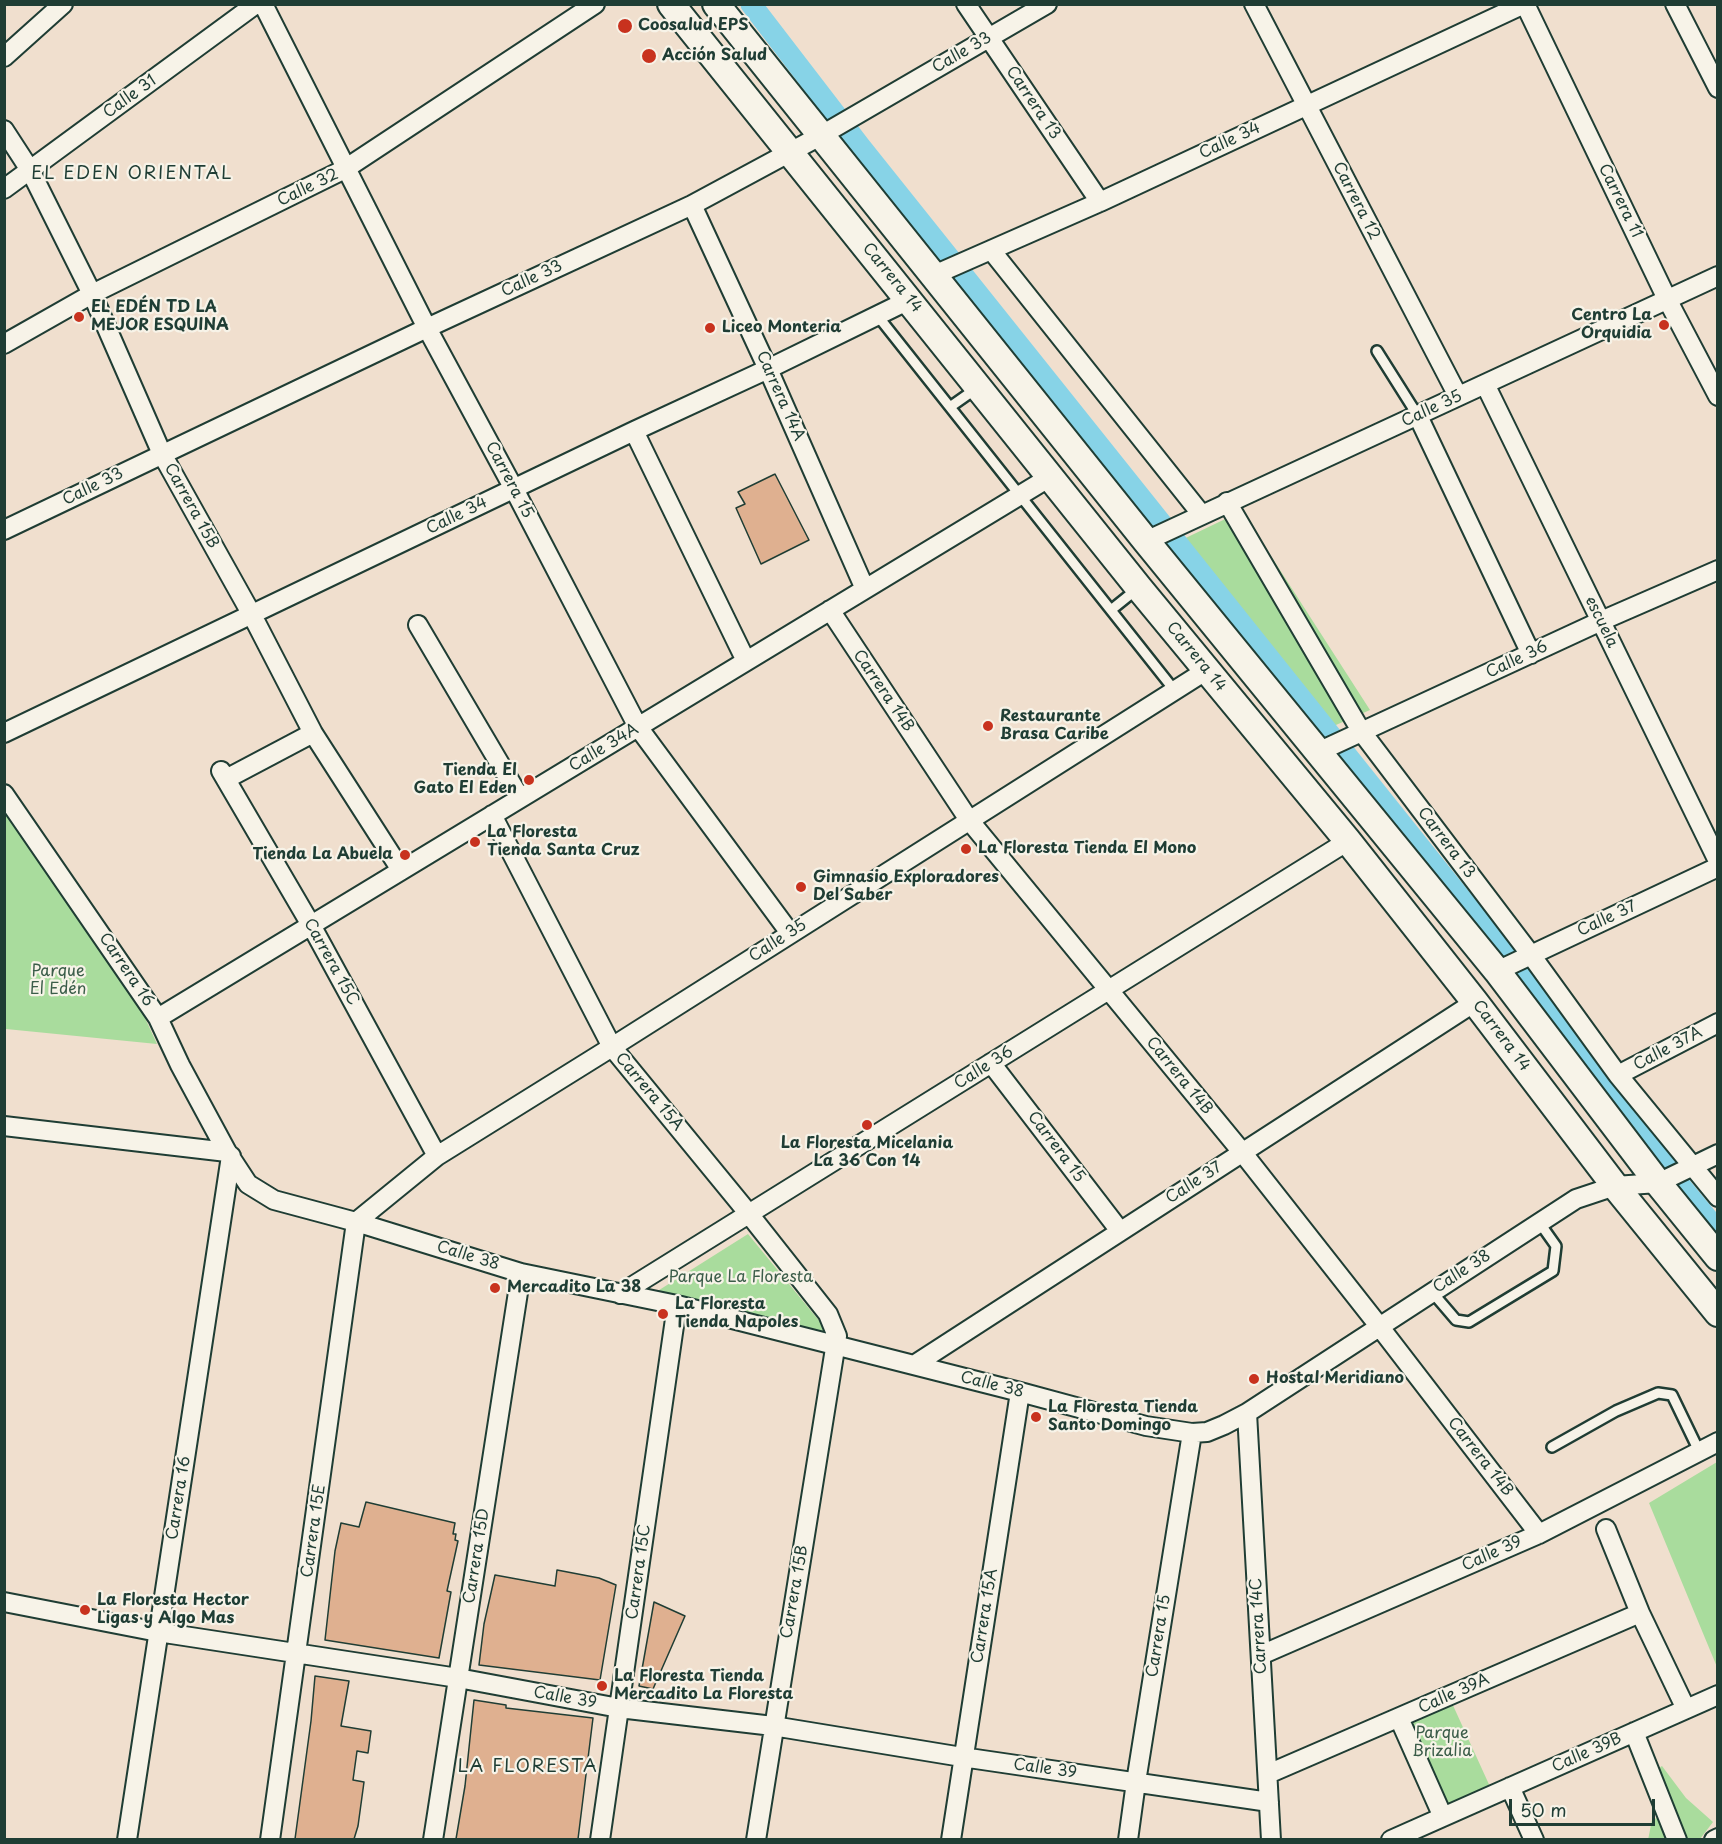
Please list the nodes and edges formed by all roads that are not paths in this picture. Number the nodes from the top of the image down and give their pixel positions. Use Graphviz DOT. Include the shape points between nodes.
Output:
graph roads {
  1 [pos="63,4"];
  2 [pos="256,4"];
  3 [pos="263,4"];
  4 [pos="595,4"];
  5 [pos="671,4"];
  6 [pos="716,4"];
  7 [pos="966,4"];
  8 [pos="1047,4"];
  9 [pos="1254,4"];
  10 [pos="1524,4"];
  11 [pos="1675,4"];
  12 [pos="989,37"];
  13 [pos="4,57"];
  14 [pos="1718,88"];
  15 [pos="1306,105"];
  16 [pos="4,130"];
  17 [pos="829,131"];
  18 [pos="791,152"];
  19 [pos="30,170"];
  20 [pos="345,170"];
  21 [pos="4,189"];
  22 [pos="1100,202"];
  23 [pos="692,205"];
  24 [pos="985,253"];
  25 [pos="942,272"];
  26 [pos="1718,276"];
  27 [pos="92,294"];
  28 [pos="1667,299"];
  29 [pos="909,300"];
  30 [pos="877,315"];
  31 [pos="427,328"];
  32 [pos="4,344"];
  33 [pos="1377,351"];
  34 [pos="768,369"];
  35 [pos="1485,384"];
  36 [pos="979,387"];
  37 [pos="1458,396"];
  38 [pos="1718,396"];
  39 [pos="950,407"];
  40 [pos="1418,416"];
  41 [pos="634,432"];
  42 [pos="162,454"];
  43 [pos="1050,477"];
  44 [pos="514,489"];
  45 [pos="1019,494"];
  46 [pos="1227,502"];
  47 [pos="1193,519"];
  48 [pos="4,530"];
  49 [pos="1154,537"];
  50 [pos="1718,570"];
  51 [pos="1139,588"];
  52 [pos="865,589"];
  53 [pos="830,610"];
  54 [pos="1111,610"];
  55 [pos="252,615"];
  56 [pos="1601,621"];
  57 [pos="418,625"];
  58 [pos="1531,654"];
  59 [pos="746,661"];
  60 [pos="1207,670"];
  61 [pos="1175,691"];
  62 [pos="638,728"];
  63 [pos="1359,732"];
  64 [pos="4,733"];
  65 [pos="313,733"];
  66 [pos="1325,748"];
  67 [pos="4,794"];
  68 [pos="520,798"];
  69 [pos="492,815"];
  70 [pos="969,820"];
  71 [pos="1348,841"];
  72 [pos="1718,861"];
  73 [pos="1718,867"];
  74 [pos="401,870"];
  75 [pos="311,925"];
  76 [pos="790,933"];
  77 [pos="1530,956"];
  78 [pos="1503,968"];
  79 [pos="1109,990"];
  80 [pos="1475,1002"];
  81 [pos="158,1018"];
  82 [pos="1718,1023"];
  83 [pos="612,1047"];
  84 [pos="991,1063"];
  85 [pos="1618,1075"];
  86 [pos="4,1126"];
  87 [pos="1242,1152"];
  88 [pos="229,1154"];
  89 [pos="1718,1154"];
  90 [pos="436,1156"];
  91 [pos="1689,1167"];
  92 [pos="1664,1180"];
  93 [pos="248,1184"];
  94 [pos="1615,1186"];
  95 [pos="1718,1197"];
  96 [pos="749,1214"];
  97 [pos="356,1222"];
  98 [pos="1539,1222"];
  99 [pos="1120,1231"];
  100 [pos="1718,1257"];
  101 [pos="521,1273"];
  102 [pos="1432,1292"];
  103 [pos="620,1294"];
  104 [pos="677,1305"];
  105 [pos="1718,1313"];
  106 [pos="1379,1326"];
  107 [pos="837,1346"];
  108 [pos="914,1365"];
  109 [pos="1020,1392"];
  110 [pos="1247,1413"];
  111 [pos="1192,1433"];
  112 [pos="1718,1442"];
  113 [pos="1552,1447"];
  114 [pos="1699,1451"];
  115 [pos="1606,1529"];
  116 [pos="1539,1534"];
  117 [pos="4,1602"];
  118 [pos="1640,1614"];
  119 [pos="158,1632"];
  120 [pos="298,1654"];
  121 [pos="1261,1655"];
  122 [pos="458,1678"];
  123 [pos="1718,1695"];
  124 [pos="619,1708"];
  125 [pos="1686,1709"];
  126 [pos="1399,1718"];
  127 [pos="773,1726"];
  128 [pos="1635,1732"];
  129 [pos="962,1756"];
  130 [pos="1268,1774"];
  131 [pos="1136,1782"];
  132 [pos="1510,1787"];
  133 [pos="1269,1802"];
  134 [pos="1443,1817"];
  135 [pos="1401,1837"];
  136 [pos="127,1839"];
  137 [pos="270,1839"];
  138 [pos="433,1839"];
  139 [pos="600,1839"];
  140 [pos="756,1839"];
  141 [pos="951,1839"];
  142 [pos="1128,1839"];
  143 [pos="1270,1839"];
  144 [pos="1534,1839"];
  145 [pos="1677,1839"];
  1 -- 13 [label="street"];
  2 -- 19 [label="street, Calle 31"];
  3 -- 20 [label="street, Carrera 15"];
  4 -- 20 [label="street, Calle 32"];
  5 -- 18 [label="main road, Carrera 14"];
  6 -- 17 [label="main road"];
  7 -- 12 [label="street, Carrera 13"];
  8 -- 12 [label="street, Calle 33"];
  9 -- 15 [label="street, Carrera 12"];
  10 -- 15 [label="street, Calle 34"];
  10 -- 28 [label="street, Carrera 11"];
  11 -- 14 [label="street"];
  12 -- 17 [label="street, Calle 33"];
  12 -- 22 [label="street, Carrera 13"];
  15 -- 22 [label="street, Calle 34"];
  15 -- 37 [label="street, Carrera 12"];
  16 -- 19 [label="street, Carrera 15B"];
  17 -- 18 [label="street, Calle 33"];
  17 -- 25 [label="main road"];
  18 -- 23 [label="street, Calle 33"];
  18 -- 29 [label="main road, Carrera 14"];
  19 -- 21 [label="street, Calle 31"];
  19 -- 27 [label="street, Carrera 15B"];
  20 -- 27 [label="street, Calle 32"];
  20 -- 31 [label="street, Carrera 15"];
  22 -- 24 [label="street, Calle 34"];
  23 -- 31 [label="street, Calle 33"];
  23 -- 34 [label="street, Carrera 14A"];
  24 -- 25 [label="street, Calle 34"];
  24 -- 47 [label="street"];
  25 -- 49 [label="main road"];
  26 -- 28 [label="street, Calle 35"];
  27 -- 32 [label="street, Calle 32"];
  27 -- 42 [label="street, Carrera 15B"];
  28 -- 35 [label="street, Calle 35"];
  28 -- 38 [label="street, Carrera 11"];
  29 -- 30 [label="street, Calle 34"];
  29 -- 36 [label="main road, Carrera 14"];
  30 -- 34 [label="street, Calle 34"];
  30 -- 39 [label="lane"];
  31 -- 42 [label="street, Calle 33"];
  31 -- 44 [label="street, Carrera 15"];
  33 -- 40 [label="lane"];
  34 -- 41 [label="street, Calle 34"];
  34 -- 52 [label="street, Carrera 14A"];
  35 -- 37 [label="street, Calle 35"];
  35 -- 56 [label="street, escuela"];
  36 -- 39 [label="lane"];
  36 -- 43 [label="main road, Carrera 14"];
  37 -- 40 [label="street, Calle 35"];
  39 -- 45 [label="lane"];
  40 -- 46 [label="street, Calle 35"];
  40 -- 58 [label="street"];
  41 -- 44 [label="street, Calle 34"];
  41 -- 59 [label="street"];
  42 -- 48 [label="street, Calle 33"];
  42 -- 55 [label="street, Carrera 15B"];
  43 -- 45 [label="street, Calle 34A"];
  43 -- 51 [label="main road, Carrera 14"];
  44 -- 55 [label="street, Calle 34"];
  44 -- 62 [label="street, Carrera 15"];
  45 -- 52 [label="street, Calle 34A"];
  45 -- 54 [label="lane"];
  46 -- 47 [label="street, Calle 35"];
  46 -- 63 [label="street, Carrera 13"];
  47 -- 49 [label="street, Calle 35"];
  49 -- 66 [label="main road"];
  50 -- 56 [label="street, Calle 36"];
  51 -- 54 [label="lane"];
  51 -- 60 [label="main road, Carrera 14"];
  52 -- 53 [label="street, Calle 34A"];
  53 -- 59 [label="street, Calle 34A"];
  53 -- 70 [label="street, Carrera 14B"];
  54 -- 61 [label="lane"];
  55 -- 64 [label="street, Calle 34"];
  55 -- 65 [label="street, Carrera 15B"];
  56 -- 58 [label="street, Calle 36"];
  56 -- 72 [label="street, escuela"];
  57 -- 68 [label="street"];
  58 -- 63 [label="street, Calle 36"];
  59 -- 62 [label="street, Calle 34A"];
  60 -- 61 [label="street, Calle 35"];
  60 -- 71 [label="main road, Carrera 14"];
  61 -- 70 [label="street, Calle 35"];
  62 -- 68 [label="street, Calle 34A"];
  62 -- 76 [label="street, Carrera 15"];
  63 -- 66 [label="street, Calle 36"];
  63 -- 77 [label="street, Carrera 13"];
  65 -- 74 [label="street, Carrera 15B"];
  65 -- 75 [label="street, Carrera 15C" via="224,775"];
  66 -- 78 [label="main road"];
  67 -- 81 [label="street, Carrera 16"];
  68 -- 69 [label="street, Calle 34A"];
  69 -- 74 [label="street, Calle 34A"];
  69 -- 83 [label="street, Carrera 15A"];
  70 -- 76 [label="street, Calle 35"];
  70 -- 79 [label="street, Carrera 14B"];
  71 -- 79 [label="street, Calle 36"];
  71 -- 80 [label="main road, Carrera 14"];
  73 -- 77 [label="street, Calle 37"];
  74 -- 75 [label="street, Calle 34A"];
  75 -- 81 [label="street, Calle 34A"];
  75 -- 90 [label="street, Carrera 15C"];
  76 -- 83 [label="street, Calle 35"];
  77 -- 78 [label="street, Calle 37"];
  77 -- 85 [label="street, Carrera 13"];
  78 -- 92 [label="main road"];
  79 -- 84 [label="street, Calle 36"];
  79 -- 87 [label="street, Carrera 14B"];
  80 -- 87 [label="street, Calle 37"];
  80 -- 94 [label="main road, Carrera 14"];
  81 -- 88 [label="street, Carrera 16"];
  82 -- 85 [label="street, Calle 37A"];
  83 -- 90 [label="street, Calle 35"];
  83 -- 96 [label="street, Carrera 15A"];
  84 -- 96 [label="street, Calle 36"];
  84 -- 99 [label="street, Carrera 15"];
  85 -- 91 [label="street, Carrera 13"];
  86 -- 88 [label="street"];
  87 -- 99 [label="street, Calle 37"];
  87 -- 106 [label="street, Carrera 14B"];
  88 -- 93 [label="street, Carrera 16"];
  88 -- 119 [label="street, Carrera 16"];
  89 -- 91 [label="street, Calle 38"];
  90 -- 97 [label="street, Calle 35"];
  91 -- 92 [label="street, Calle 38"];
  91 -- 95 [label="street, Carrera 13"];
  92 -- 94 [label="street, Calle 38"];
  92 -- 100 [label="main road"];
  93 -- 97 [label="street, Calle 38" via="274,1200"];
  94 -- 98 [label="street, Calle 38" via="1576,1199"];
  94 -- 105 [label="main road, Carrera 14"];
  96 -- 103 [label="street, Calle 36"];
  96 -- 107 [label="street, Carrera 15A" via="828,1314"];
  97 -- 101 [label="street, Calle 38"];
  97 -- 120 [label="street, Carrera 15E"];
  98 -- 102 [label="street, Calle 38"];
  98 -- 102 [label="lane" via="1556,1246 1553,1271 1469,1322 1456,1320"];
  99 -- 108 [label="street, Calle 37"];
  101 -- 103 [label="street, Calle 38"];
  101 -- 122 [label="street, Carrera 15D"];
  102 -- 106 [label="street, Calle 38"];
  103 -- 104 [label="street, Calle 38"];
  104 -- 107 [label="street, Calle 38"];
  104 -- 124 [label="street, Carrera 15C"];
  106 -- 110 [label="street, Calle 38"];
  106 -- 116 [label="street, Carrera 14B"];
  107 -- 108 [label="street, Calle 38"];
  107 -- 127 [label="street, Carrera 15B"];
  108 -- 109 [label="street, Calle 38"];
  109 -- 111 [label="street, Calle 38" via="1146,1426"];
  109 -- 129 [label="street, Carrera 15A"];
  110 -- 111 [label="street, Calle 38" via="1207,1432"];
  110 -- 121 [label="street, Carrera 14C"];
  111 -- 131 [label="street, Carrera 15"];
  112 -- 114 [label="street, Calle 39"];
  113 -- 114 [label="lane" via="1616,1411 1658,1393 1672,1395"];
  114 -- 116 [label="street, Calle 39"];
  115 -- 118 [label="street"];
  116 -- 121 [label="street, Calle 39"];
  117 -- 119 [label="street, Calle 39"];
  118 -- 125 [label="street"];
  118 -- 126 [label="street, Calle 39A"];
  119 -- 120 [label="street, Calle 39"];
  119 -- 136 [label="street, Carrera 16"];
  120 -- 122 [label="street, Calle 39"];
  120 -- 137 [label="street, Carrera 15E"];
  121 -- 130 [label="street, Carrera 14C"];
  122 -- 124 [label="street, Calle 39"];
  122 -- 138 [label="street, Carrera 15D"];
  123 -- 125 [label="street, Calle 39B"];
  124 -- 127 [label="street, Calle 39"];
  124 -- 139 [label="street, Carrera 15C"];
  125 -- 128 [label="street, Calle 39B"];
  126 -- 130 [label="street, Calle 39A"];
  126 -- 134 [label="street"];
  127 -- 129 [label="street, Calle 39"];
  127 -- 140 [label="street, Carrera 15B"];
  128 -- 132 [label="street, Calle 39B"];
  128 -- 145 [label="street"];
  129 -- 131 [label="street, Calle 39"];
  129 -- 141 [label="street, Carrera 15A"];
  130 -- 133 [label="street, Carrera 14C"];
  131 -- 133 [label="street, Calle 39"];
  131 -- 142 [label="street, Carrera 15"];
  132 -- 134 [label="street, Calle 39B"];
  132 -- 144 [label="street"];
  133 -- 143 [label="street, Carrera 14C"];
  134 -- 135 [label="street, Calle 39B"];
}
